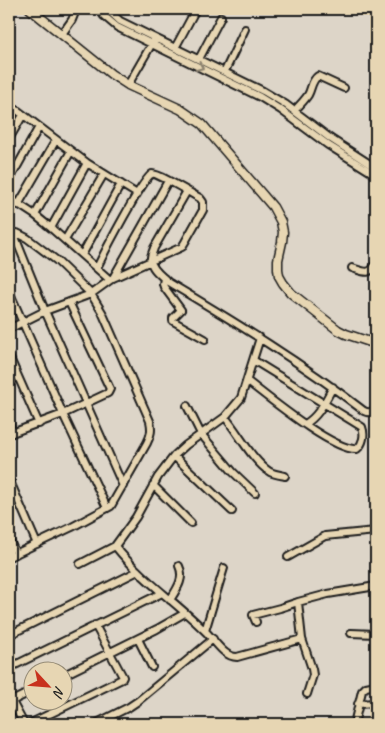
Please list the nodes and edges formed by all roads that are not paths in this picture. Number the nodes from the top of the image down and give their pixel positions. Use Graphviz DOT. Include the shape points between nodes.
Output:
graph roads {
  1 [pos="30,9"];
  2 [pos="99,9"];
  3 [pos="108,9"];
  4 [pos="196,9"];
  5 [pos="76,10"];
  6 [pos="221,17"];
  7 [pos="245,29"];
  8 [pos="62,34"];
  9 [pos="153,41"];
  10 [pos="175,48"];
  11 [pos="199,59"];
  12 [pos="225,71"];
  13 [pos="128,85"];
  14 [pos="344,88"];
  15 [pos="294,111"];
  16 [pos="40,127"];
  17 [pos="9,139"];
  18 [pos="56,140"];
  19 [pos="71,151"];
  20 [pos="87,163"];
  21 [pos="376,168"];
  22 [pos="104,174"];
  23 [pos="376,175"];
  24 [pos="168,180"];
  25 [pos="9,181"];
  26 [pos="121,184"];
  27 [pos="187,191"];
  28 [pos="137,194"];
  29 [pos="9,198"];
  30 [pos="18,204"];
  31 [pos="35,215"];
  32 [pos="51,228"];
  33 [pos="11,232"];
  34 [pos="65,240"];
  35 [pos="82,255"];
  36 [pos="150,262"];
  37 [pos="376,262"];
  38 [pos="97,268"];
  39 [pos="352,268"];
  40 [pos="164,278"];
  41 [pos="111,279"];
  42 [pos="9,291"];
  43 [pos="91,294"];
  44 [pos="68,302"];
  45 [pos="45,311"];
  46 [pos="22,322"];
  47 [pos="9,328"];
  48 [pos="260,338"];
  49 [pos="204,339"];
  50 [pos="376,344"];
  51 [pos="9,356"];
  52 [pos="253,360"];
  53 [pos="247,381"];
  54 [pos="332,387"];
  55 [pos="86,403"];
  56 [pos="323,404"];
  57 [pos="187,406"];
  58 [pos="376,406"];
  59 [pos="63,414"];
  60 [pos="225,417"];
  61 [pos="9,422"];
  62 [pos="39,424"];
  63 [pos="305,424"];
  64 [pos="11,434"];
  65 [pos="201,434"];
  66 [pos="174,456"];
  67 [pos="285,476"];
  68 [pos="9,479"];
  69 [pos="154,485"];
  70 [pos="123,486"];
  71 [pos="255,493"];
  72 [pos="107,508"];
  73 [pos="232,511"];
  74 [pos="191,523"];
  75 [pos="376,530"];
  76 [pos="9,539"];
  77 [pos="38,544"];
  78 [pos="115,546"];
  79 [pos="16,554"];
  80 [pos="9,557"];
  81 [pos="288,557"];
  82 [pos="80,564"];
  83 [pos="179,566"];
  84 [pos="224,568"];
  85 [pos="138,571"];
  86 [pos="376,586"];
  87 [pos="162,593"];
  88 [pos="170,600"];
  89 [pos="298,602"];
  90 [pos="185,613"];
  91 [pos="256,622"];
  92 [pos="95,625"];
  93 [pos="205,631"];
  94 [pos="351,633"];
  95 [pos="376,634"];
  96 [pos="9,635"];
  97 [pos="138,639"];
  98 [pos="213,639"];
  99 [pos="302,639"];
  100 [pos="110,653"];
  101 [pos="152,667"];
  102 [pos="9,668"];
  103 [pos="72,671"];
  104 [pos="376,685"];
  105 [pos="22,694"];
  106 [pos="307,694"];
  107 [pos="10,698"];
  108 [pos="376,703"];
  109 [pos="358,704"];
  110 [pos="24,724"];
  111 [pos="29,724"];
  112 [pos="95,724"];
  113 [pos="354,724"];
  1 -- 8 [label="main road"];
  2 -- 9 [label="street" via="117,27"];
  3 -- 9 [label="street" via="120,21"];
  4 -- 10 [label="street"];
  5 -- 8 [label="street"];
  6 -- 11 [label="street"];
  7 -- 12 [label="street"];
  8 -- 13 [label="main road"];
  9 -- 10 [label="street"];
  9 -- 13 [label="street"];
  9 -- 23 [label="street, one-way" via="273,104 328,145"];
  10 -- 11 [label="street"];
  11 -- 12 [label="street"];
  12 -- 15 [label="street"];
  13 -- 50 [label="main road" via="180,109 202,124 281,222 283,232 278,260 282,283 338,330"];
  14 -- 15 [label="street" via="320,77 315,78 307,97"];
  15 -- 21 [label="street"];
  16 -- 17 [label="street" via="20,112"];
  16 -- 18 [label="street"];
  16 -- 25 [label="street"];
  18 -- 19 [label="street"];
  18 -- 30 [label="street"];
  19 -- 20 [label="street"];
  19 -- 31 [label="street"];
  20 -- 22 [label="street"];
  20 -- 32 [label="street"];
  22 -- 26 [label="street"];
  22 -- 34 [label="street"];
  24 -- 27 [label="street"];
  24 -- 28 [label="street" via="152,174"];
  24 -- 41 [label="street"];
  26 -- 28 [label="street"];
  26 -- 35 [label="street"];
  27 -- 36 [label="street" via="154,248"];
  27 -- 36 [label="street" via="200,198 203,210 184,245"];
  28 -- 38 [label="street"];
  29 -- 30 [label="street"];
  30 -- 31 [label="street"];
  31 -- 32 [label="street"];
  32 -- 34 [label="street"];
  33 -- 43 [label="street" via="27,238 56,260"];
  33 -- 45 [label="street"];
  34 -- 35 [label="street"];
  35 -- 38 [label="street"];
  36 -- 40 [label="street"];
  36 -- 41 [label="street"];
  37 -- 39 [label="street" via="370,272"];
  38 -- 41 [label="street"];
  40 -- 48 [label="street"];
  40 -- 49 [label="street" via="162,284 180,310 173,321"];
  41 -- 43 [label="street"];
  42 -- 46 [label="street"];
  43 -- 44 [label="street"];
  43 -- 70 [label="street" via="127,366 152,429"];
  44 -- 45 [label="street"];
  44 -- 55 [label="street" via="110,389"];
  45 -- 46 [label="street"];
  45 -- 55 [label="street"];
  46 -- 47 [label="street"];
  46 -- 59 [label="street"];
  48 -- 52 [label="street"];
  48 -- 54 [label="street"];
  51 -- 62 [label="street"];
  52 -- 53 [label="street"];
  52 -- 56 [label="street"];
  53 -- 60 [label="street" via="241,398"];
  53 -- 63 [label="street"];
  54 -- 56 [label="street"];
  54 -- 58 [label="street" via="367,412"];
  55 -- 59 [label="street"];
  55 -- 70 [label="street"];
  56 -- 63 [label="street" via="314,418"];
  56 -- 63 [label="street" via="362,428 363,438 359,447 350,450"];
  57 -- 65 [label="street"];
  59 -- 62 [label="street"];
  59 -- 72 [label="street"];
  60 -- 65 [label="street"];
  60 -- 67 [label="street" via="263,467"];
  61 -- 64 [label="street"];
  62 -- 64 [label="street"];
  65 -- 66 [label="street"];
  65 -- 71 [label="street"];
  66 -- 69 [label="street"];
  66 -- 73 [label="street"];
  68 -- 77 [label="street"];
  69 -- 74 [label="street"];
  69 -- 78 [label="street"];
  70 -- 72 [label="street"];
  72 -- 77 [label="street"];
  75 -- 81 [label="street" via="325,536"];
  76 -- 79 [label="street"];
  77 -- 79 [label="street"];
  78 -- 82 [label="street"];
  78 -- 85 [label="street"];
  79 -- 80 [label="street"];
  83 -- 88 [label="street" via="181,580"];
  84 -- 93 [label="street"];
  85 -- 87 [label="street"];
  85 -- 96 [label="street"];
  86 -- 89 [label="street"];
  87 -- 88 [label="street"];
  87 -- 92 [label="street"];
  88 -- 90 [label="street"];
  89 -- 91 [label="street" via="253,615"];
  89 -- 99 [label="street"];
  90 -- 93 [label="street"];
  90 -- 97 [label="street"];
  92 -- 100 [label="street"];
  92 -- 102 [label="street"];
  93 -- 98 [label="street"];
  94 -- 95 [label="street"];
  97 -- 100 [label="street"];
  97 -- 101 [label="street"];
  98 -- 99 [label="street" via="225,653 234,657"];
  98 -- 112 [label="street" via="138,701"];
  99 -- 106 [label="street" via="313,675"];
  100 -- 103 [label="street"];
  100 -- 111 [label="street" via="122,680"];
  104 -- 109 [label="street" via="362,691"];
  105 -- 107 [label="street"];
  107 -- 110 [label="street"];
  108 -- 109 [label="street"];
  109 -- 113 [label="street"];
}
